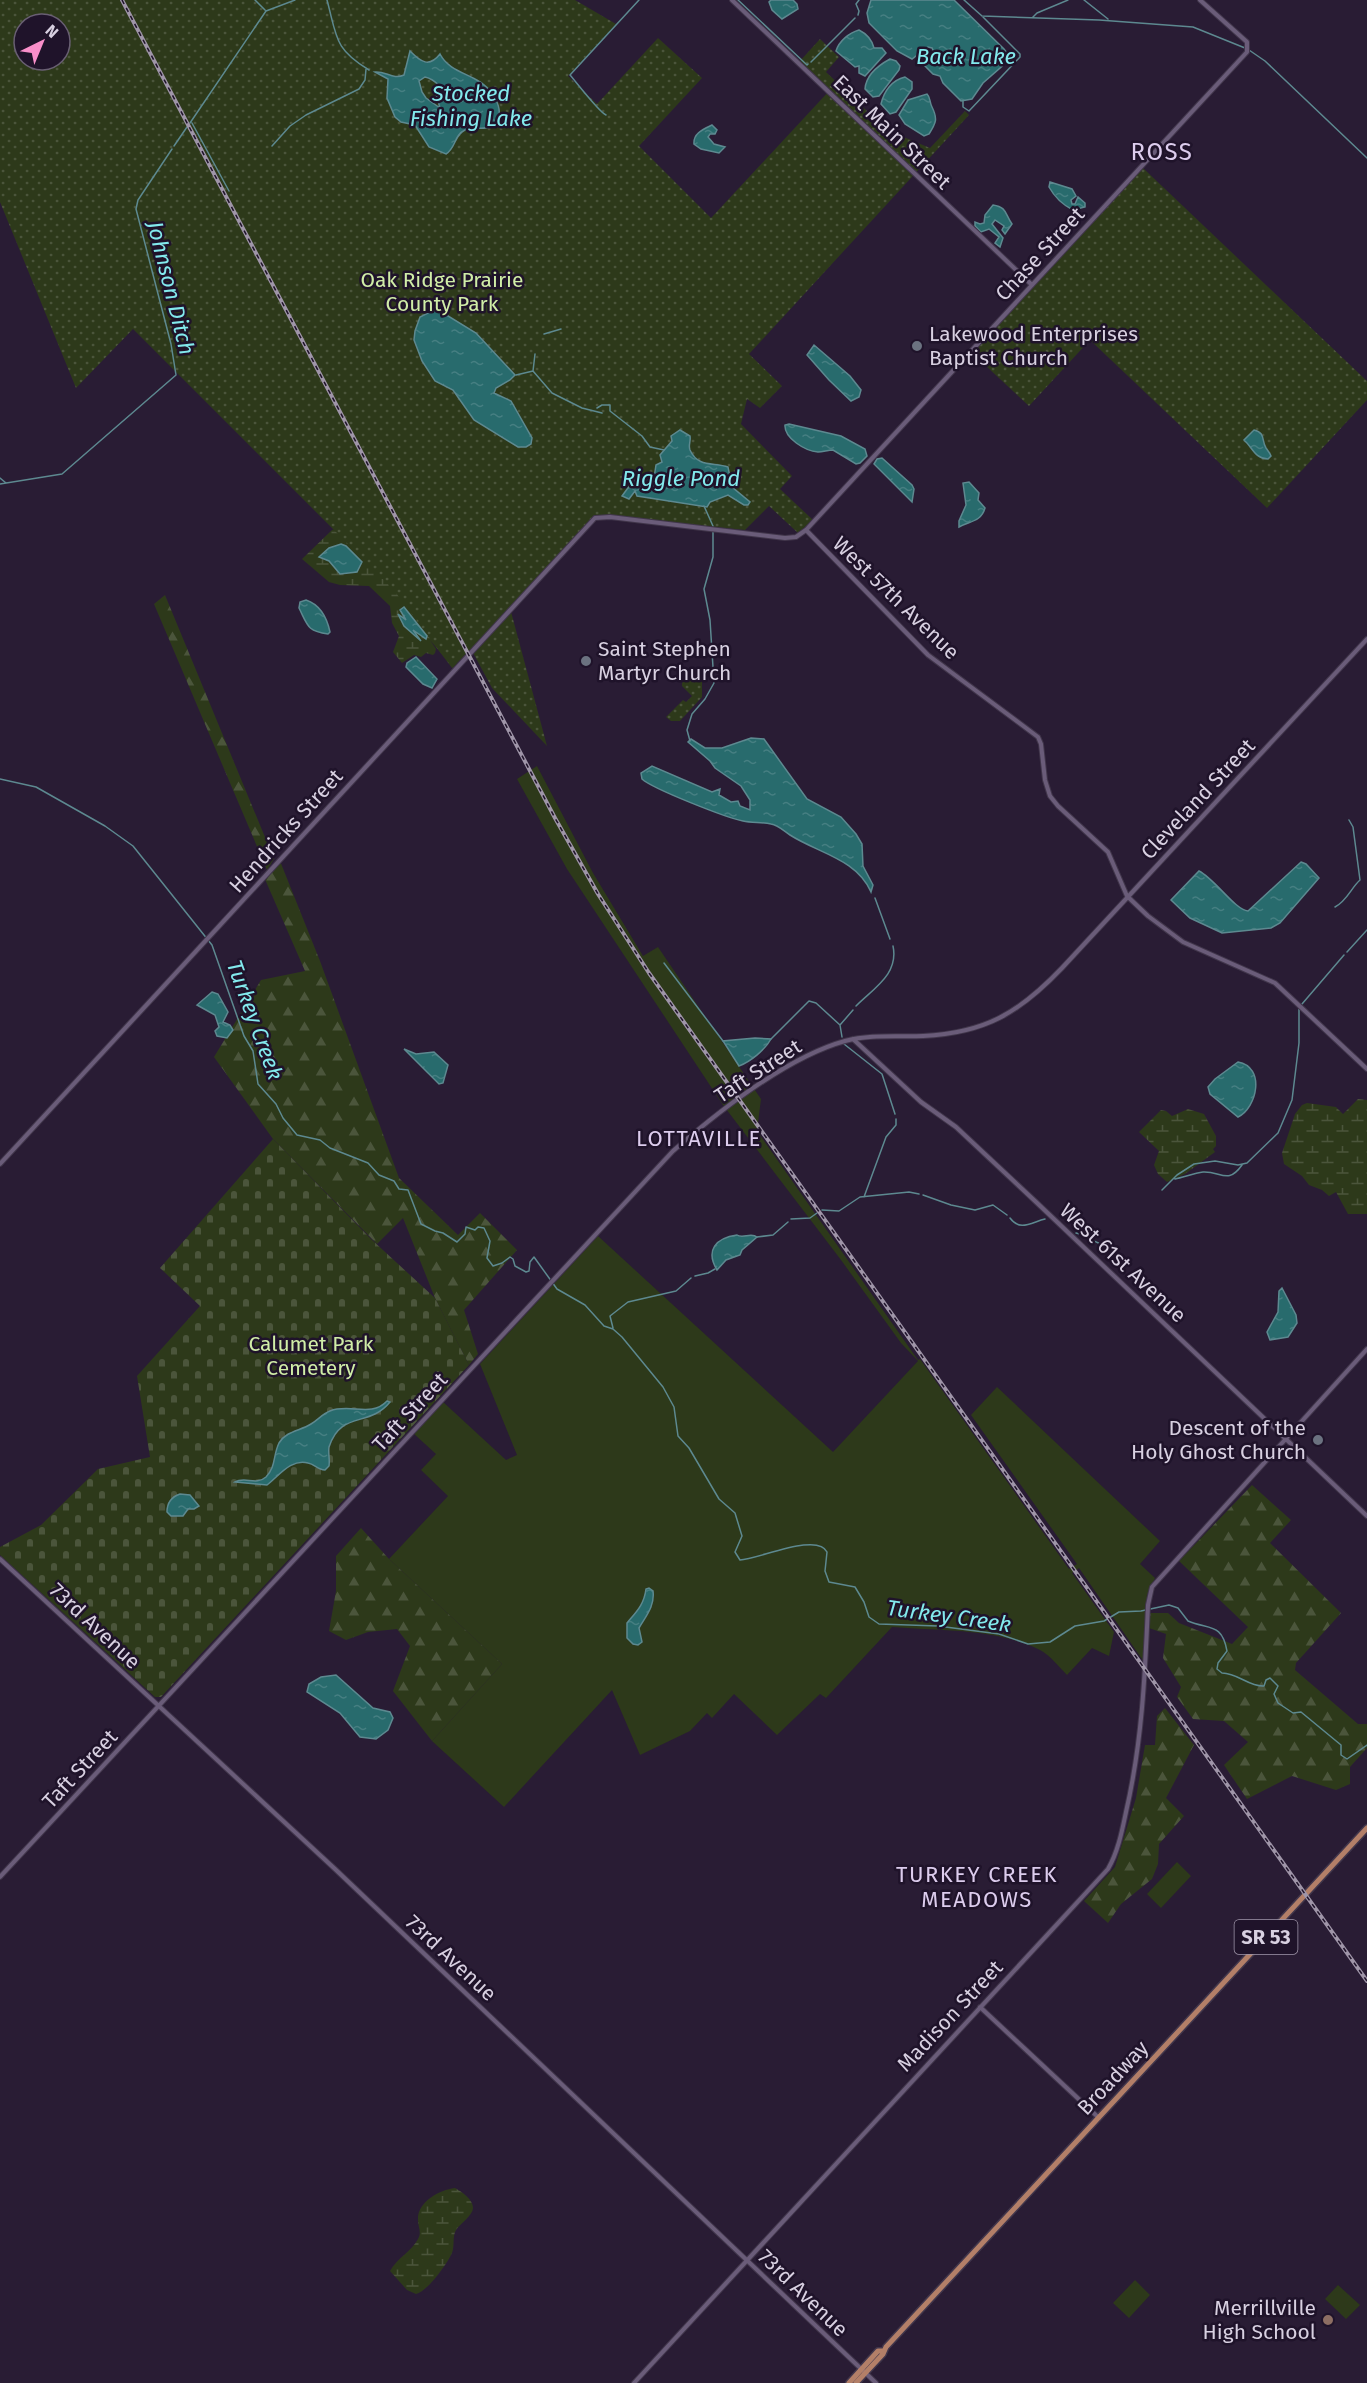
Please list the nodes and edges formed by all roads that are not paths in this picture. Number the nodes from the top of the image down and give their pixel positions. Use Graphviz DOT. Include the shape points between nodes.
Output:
graph roads {
  1 [pos="732,0"];
  2 [pos="1200,0"];
  3 [pos="1032,285"];
  4 [pos="806,530"];
  5 [pos="1367,639"];
  6 [pos="1127,896"];
  7 [pos="1051,979"];
  8 [pos="869,1037"];
  9 [pos="853,1039"];
  10 [pos="866,1051"];
  11 [pos="1367,1070"];
  12 [pos="0,1164"];
  13 [pos="1367,1349"];
  14 [pos="1285,1438"];
  15 [pos="1367,1516"];
  16 [pos="0,1559"];
  17 [pos="158,1705"];
  18 [pos="1367,1828"];
  19 [pos="0,1877"];
  20 [pos="980,2007"];
  21 [pos="1099,2118"];
  22 [pos="748,2261"];
  23 [pos="863,2371"];
  24 [pos="634,2383"];
  25 [pos="849,2383"];
  26 [pos="856,2383"];
  27 [pos="876,2383"];
  1 -- 3 [label="street, East Main Street"];
  2 -- 3 [label="street, Chase Street" via="1247,42 1247,52"];
  3 -- 4 [label="street, Chase Street"];
  4 -- 6 [label="street, West 57th Avenue" via="928,655 1038,736 1050,796 1108,852"];
  4 -- 12 [label="street, Hendricks Street" via="790,538 595,518"];
  5 -- 6 [label="street, Cleveland Street"];
  6 -- 7 [label="street, Cleveland Street"];
  6 -- 11 [label="street, West 57th Avenue" via="1183,942 1267,977"];
  7 -- 8 [label="street, Taft Street" via="1020,1007 974,1028 945,1034"];
  8 -- 9 [label="street, Taft Street"];
  8 -- 10 [label="street"];
  9 -- 10 [label="street, West 61st Avenue"];
  9 -- 17 [label="street, Taft Street" via="813,1052 759,1085 696,1131 653,1172"];
  10 -- 14 [label="street, West 61st Avenue" via="921,1102 956,1127"];
  13 -- 14 [label="street, Madison Street"];
  14 -- 15 [label="street, West 61st Avenue"];
  14 -- 20 [label="street, Madison Street" via="1153,1583 1148,1605 1137,1762 1113,1860"];
  16 -- 17 [label="street, 73rd Avenue"];
  17 -- 19 [label="street, Taft Street"];
  17 -- 22 [label="street, 73rd Avenue"];
  18 -- 21 [label="main road, Broadway / SR 53"];
  20 -- 21 [label="street"];
  20 -- 22 [label="street, Madison Street"];
  21 -- 23 [label="main road, Broadway / SR 53"];
  22 -- 23 [label="street, 73rd Avenue"];
  22 -- 24 [label="street, Madison Street"];
  23 -- 25 [label="main road, Broadway / SR 53"];
  23 -- 26 [label="main road, Broadway / SR 53"];
  23 -- 27 [label="street, 73rd Avenue"];
}
